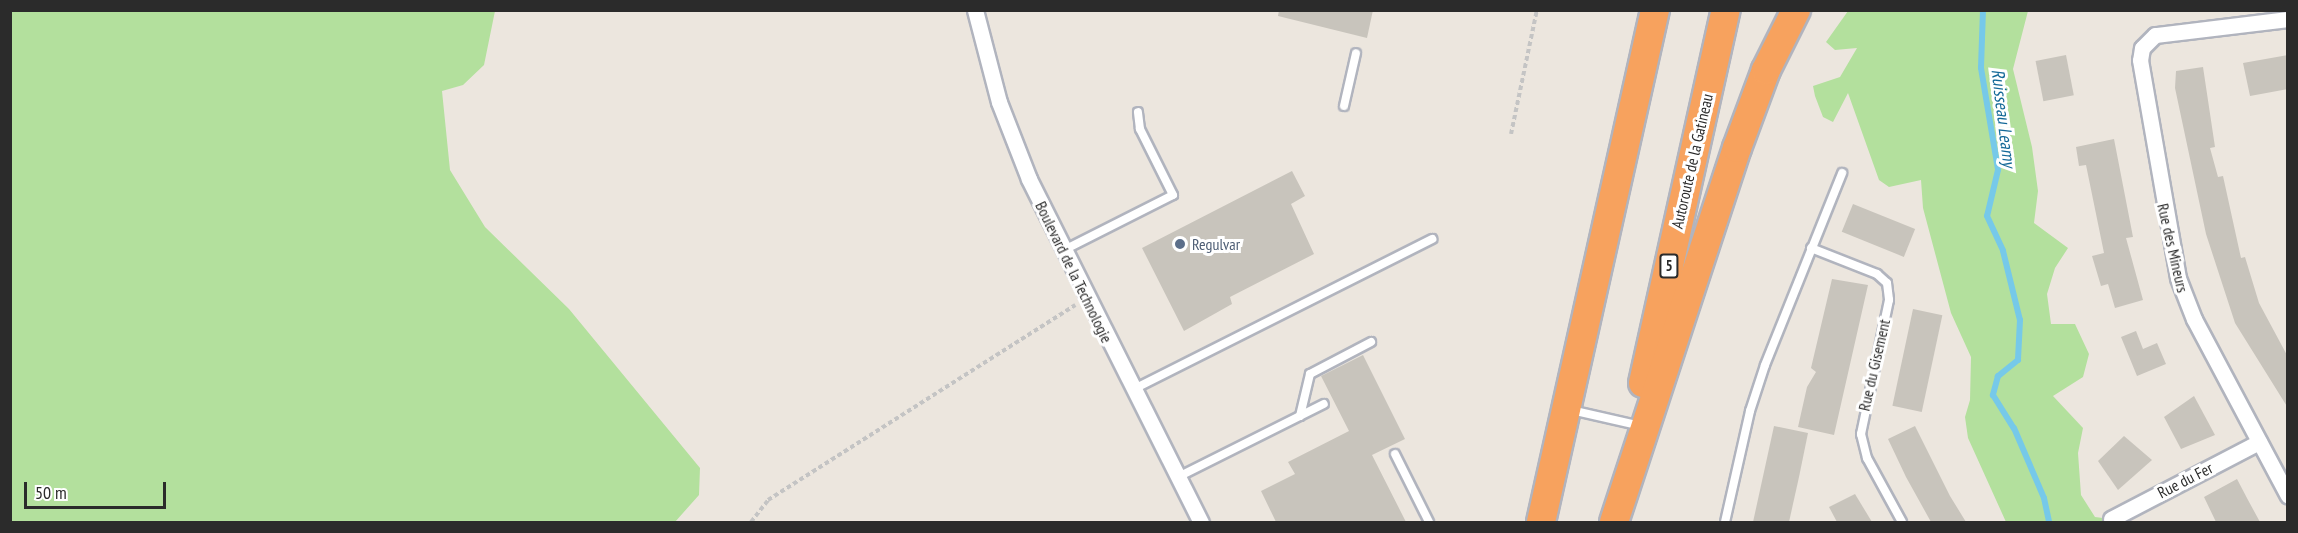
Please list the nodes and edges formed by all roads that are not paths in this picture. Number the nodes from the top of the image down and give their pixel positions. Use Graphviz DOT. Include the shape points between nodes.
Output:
graph roads {
  1 [pos="975,10"];
  2 [pos="1655,10"];
  3 [pos="1726,10"];
  4 [pos="1796,10"];
  5 [pos="2288,19"];
  6 [pos="1356,53"];
  7 [pos="1344,106"];
  8 [pos="1138,112"];
  9 [pos="1842,173"];
  10 [pos="1432,239"];
  11 [pos="1811,248"];
  12 [pos="1062,250"];
  13 [pos="1371,342"];
  14 [pos="1133,390"];
  15 [pos="1324,404"];
  16 [pos="1567,409"];
  17 [pos="1300,416"];
  18 [pos="1640,425"];
  19 [pos="2259,442"];
  20 [pos="1395,454"];
  21 [pos="1178,477"];
  22 [pos="2288,496"];
  23 [pos="2111,519"];
  24 [pos="1201,522"];
  25 [pos="1429,522"];
  26 [pos="1541,522"];
  27 [pos="1613,522"];
  28 [pos="1725,522"];
  29 [pos="1902,522"];
  1 -- 12 [label="street, Boulevard de la Technologie" via="1015,145"];
  2 -- 16 [label="highway"];
  3 -- 18 [label="highway, Autoroute de la Gatineau / 5"];
  4 -- 18 [label="highway" via="1766,70 1741,136"];
  5 -- 19 [label="street, Rue des Mineurs" via="2155,35 2142,48 2140,76 2178,278 2194,319"];
  6 -- 7 [label="lane"];
  8 -- 12 [label="lane" via="1140,129 1173,195"];
  9 -- 11 [label="lane"];
  10 -- 14 [label="lane"];
  11 -- 28 [label="lane" via="1750,411"];
  11 -- 29 [label="lane, Rue du Gisement" via="1877,273 1887,283 1889,300 1861,434 1868,458"];
  12 -- 14 [label="street, Boulevard de la Technologie"];
  13 -- 17 [label="lane" via="1310,374"];
  14 -- 21 [label="street, Boulevard de la Technologie"];
  15 -- 17 [label="lane"];
  16 -- 18 [label="lane"];
  16 -- 26 [label="highway"];
  17 -- 21 [label="lane"];
  18 -- 27 [label="highway"];
  19 -- 22 [label="street, Rue des Mineurs"];
  19 -- 23 [label="street, Rue du Fer"];
  20 -- 25 [label="lane"];
  21 -- 24 [label="street, Boulevard de la Technologie"];
}
